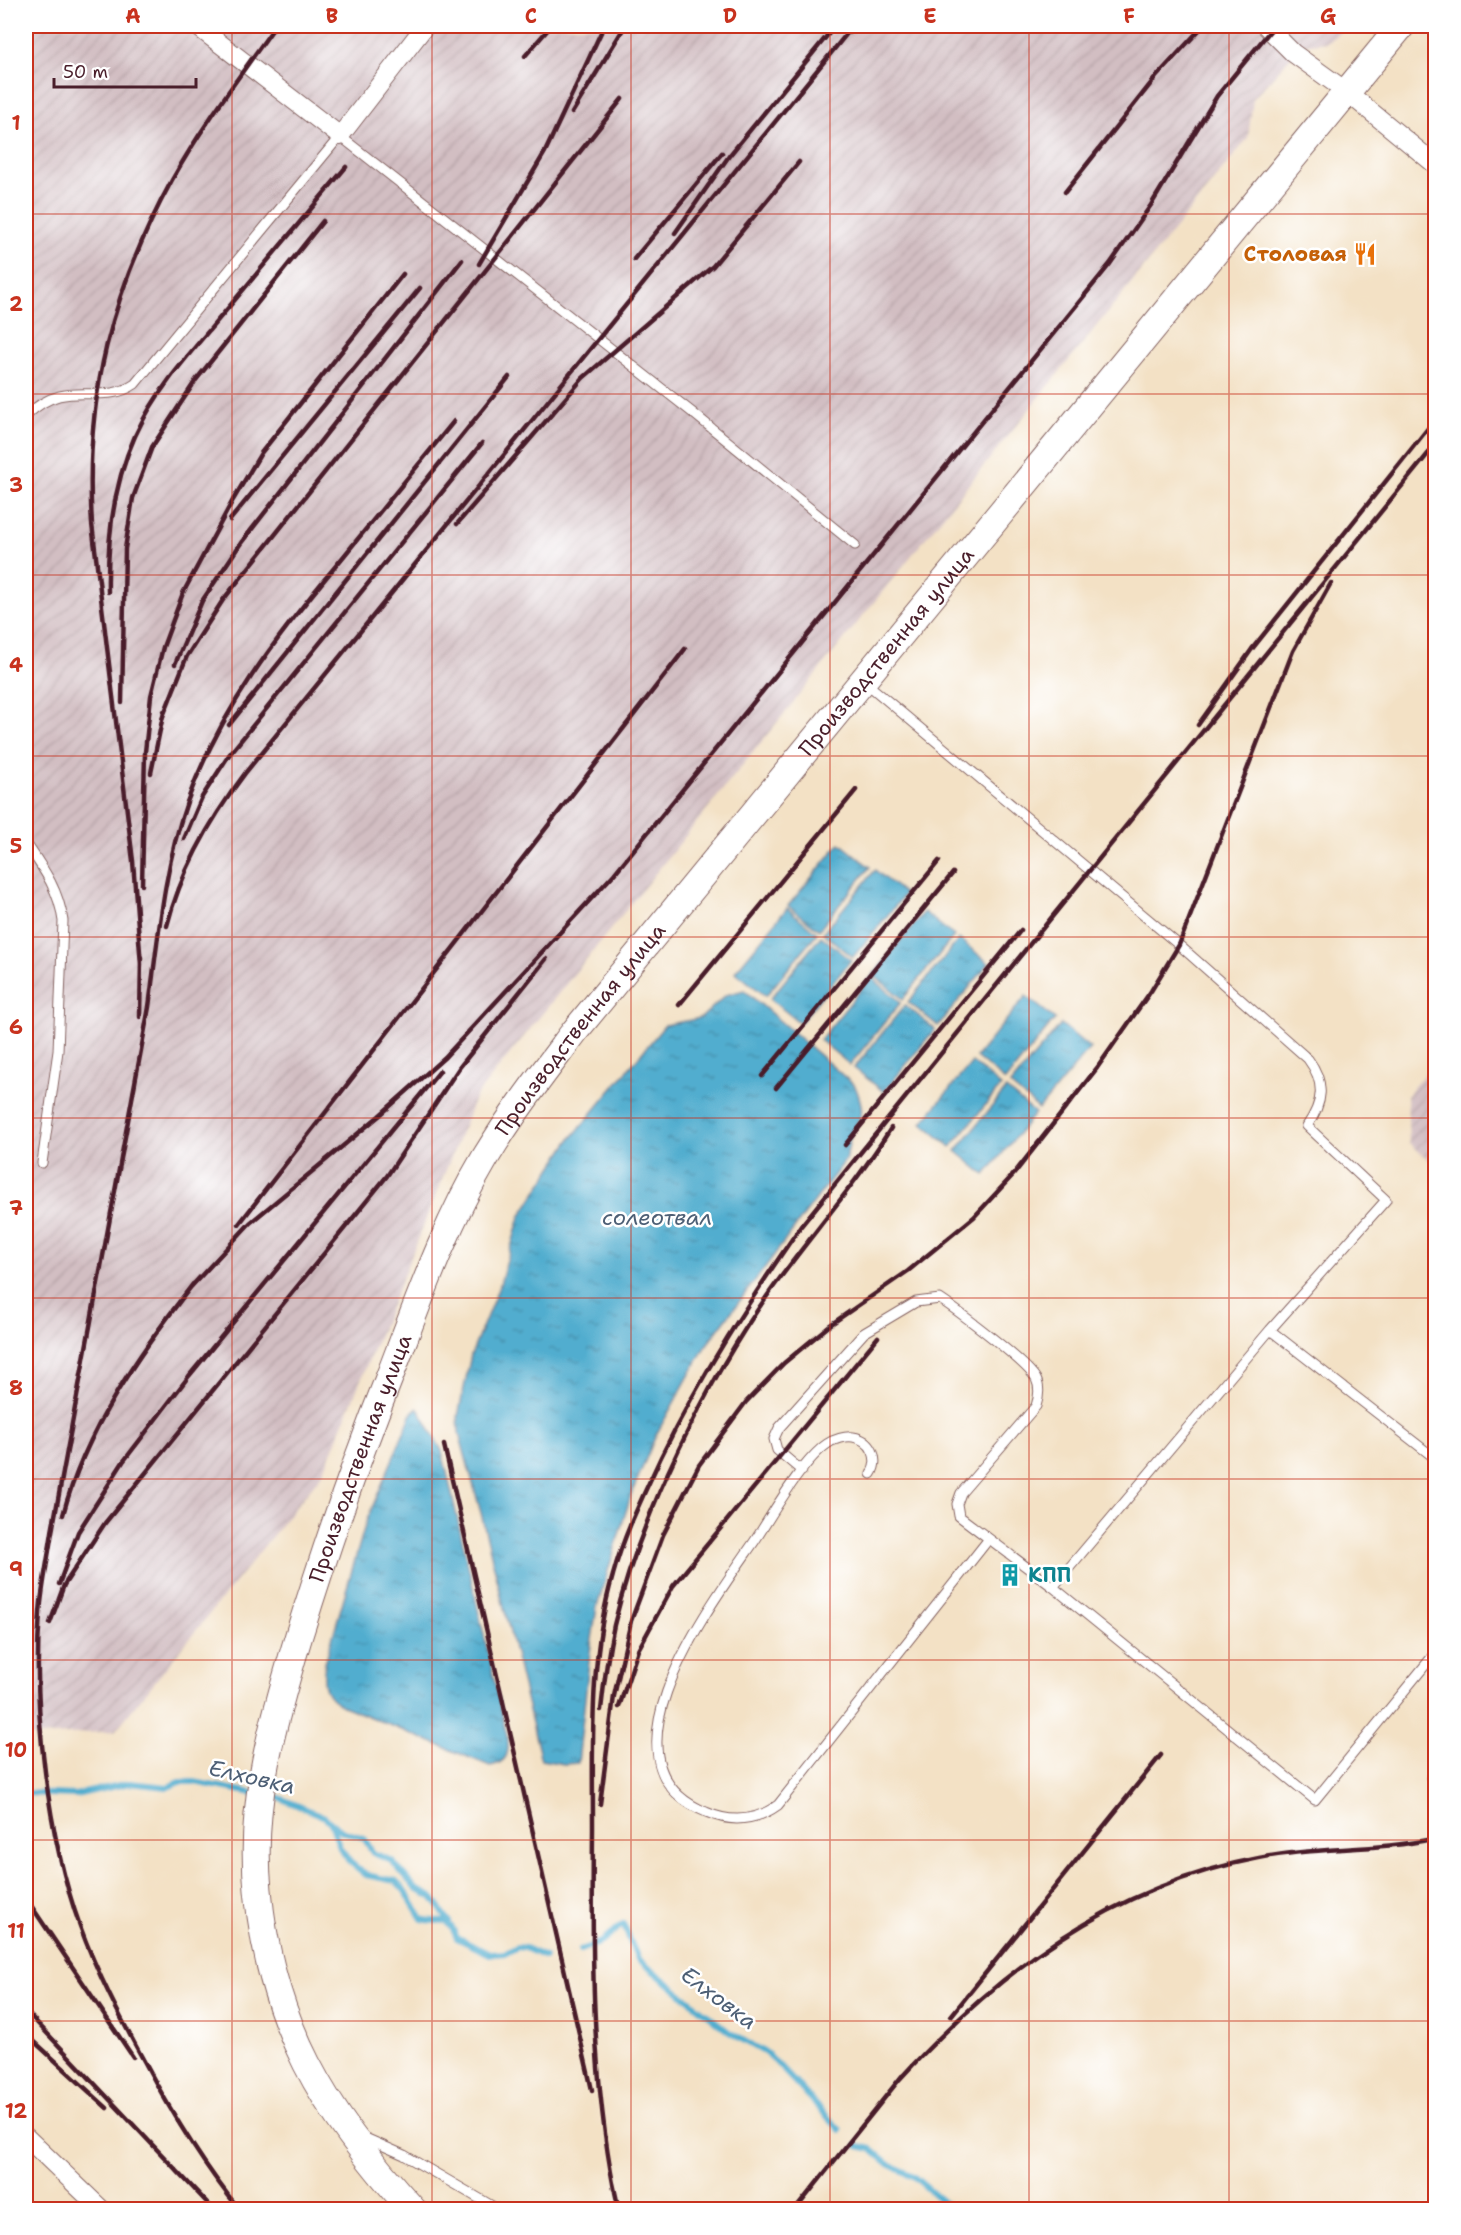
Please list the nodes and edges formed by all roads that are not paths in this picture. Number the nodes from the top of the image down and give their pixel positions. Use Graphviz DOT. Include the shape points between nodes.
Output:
graph roads {
  1 [pos="197,26"];
  2 [pos="425,26"];
  3 [pos="1266,26"];
  4 [pos="1401,26"];
  5 [pos="1347,92"];
  6 [pos="339,136"];
  7 [pos="1436,165"];
  8 [pos="26,416"];
  9 [pos="855,545"];
  10 [pos="864,681"];
  11 [pos="26,843"];
  12 [pos="42,1163"];
  13 [pos="1270,1330"];
  14 [pos="1436,1459"];
  15 [pos="802,1470"];
  16 [pos="871,1474"];
  17 [pos="988,1540"];
  18 [pos="1053,1587"];
  19 [pos="1436,1652"];
  20 [pos="345,2129"];
  21 [pos="26,2137"];
  22 [pos="102,2210"];
  23 [pos="413,2210"];
  24 [pos="499,2210"];
  1 -- 6 [label="street"];
  2 -- 6 [label="street"];
  3 -- 5 [label="street" via="1293,53"];
  4 -- 5 [label="main road, Производственная улица"];
  5 -- 7 [label="street"];
  5 -- 10 [label="main road, Производственная улица"];
  6 -- 8 [label="lane" via="135,384 115,394 83,392 56,396"];
  6 -- 9 [label="lane"];
  10 -- 13 [label="lane" via="1179,945 1316,1070 1322,1096 1307,1126 1386,1200"];
  10 -- 20 [label="main road, Производственная улица" via="583,1022 528,1093 485,1158 453,1218 428,1278 328,1541 264,1772 257,1816 258,1890 273,1981 292,2036"];
  11 -- 12 [label="lane" via="54,884 63,921 58,1051"];
  13 -- 14 [label="lane"];
  13 -- 18 [label="lane"];
  15 -- 16 [label="lane" via="826,1444 853,1437 876,1456"];
  15 -- 17 [label="lane" via="777,1450 774,1439 779,1428 864,1333 916,1302 940,1299 1024,1365 1039,1389 1036,1406 961,1493 957,1504 960,1515"];
  15 -- 17 [label="lane" via="704,1616 678,1662 664,1700 658,1751 664,1778 681,1800 711,1815 743,1820 758,1817 778,1805"];
  17 -- 18 [label="lane"];
  18 -- 19 [label="lane" via="1315,1800"];
  20 -- 23 [label="main road, Производственная улица"];
  20 -- 24 [label="lane" via="404,2155"];
  21 -- 22 [label="street"];
}
